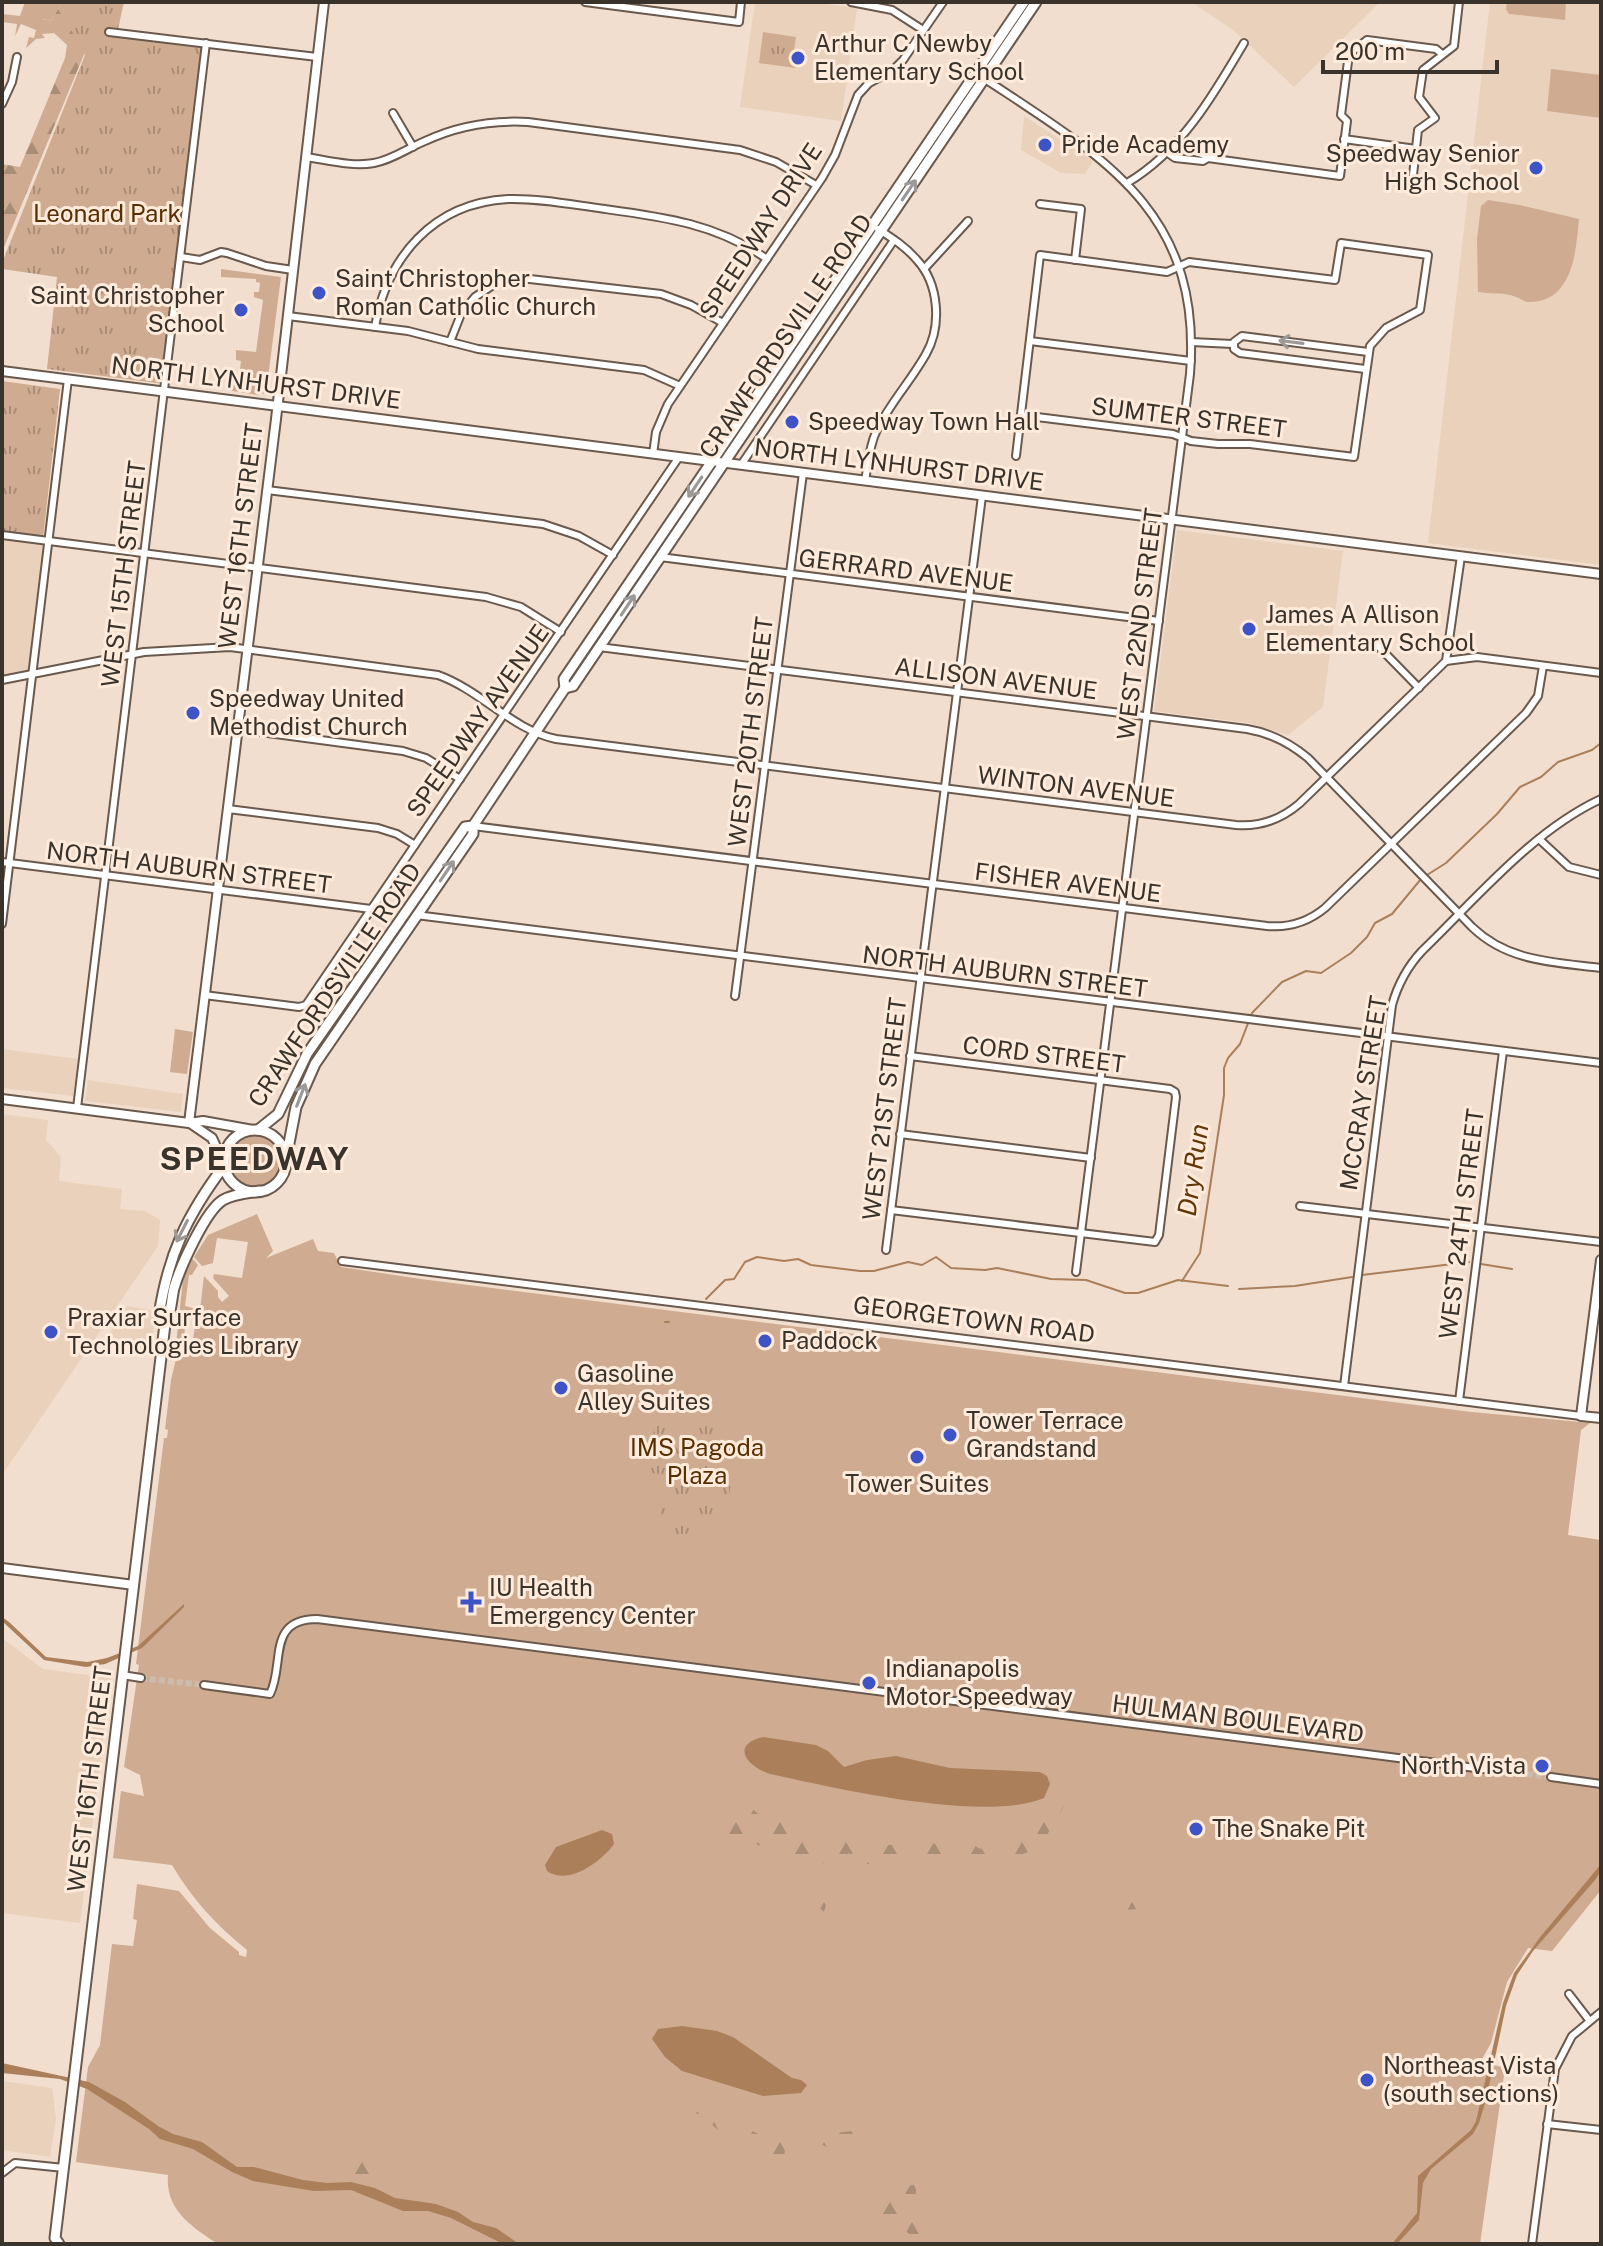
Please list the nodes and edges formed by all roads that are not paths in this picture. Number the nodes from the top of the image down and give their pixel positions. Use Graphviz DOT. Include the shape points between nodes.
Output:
graph roads {
  1 [pos="324,2"];
  2 [pos="585,2"];
  3 [pos="741,2"];
  4 [pos="851,2"];
  5 [pos="943,2"];
  6 [pos="1024,2"];
  7 [pos="1036,2"];
  8 [pos="1459,2"];
  9 [pos="923,30"];
  10 [pos="109,32"];
  11 [pos="206,43"];
  12 [pos="1244,43"];
  13 [pos="1442,54"];
  14 [pos="17,57"];
  15 [pos="317,57"];
  16 [pos="980,76"];
  17 [pos="2,104"];
  18 [pos="393,113"];
  19 [pos="1344,139"];
  20 [pos="1175,146"];
  21 [pos="413,147"];
  22 [pos="1416,149"];
  23 [pos="1168,153"];
  24 [pos="306,157"];
  25 [pos="1208,158"];
  26 [pos="1127,183"];
  27 [pos="816,185"];
  28 [pos="1417,185"];
  29 [pos="1040,204"];
  30 [pos="968,221"];
  31 [pos="877,228"];
  32 [pos="894,240"];
  33 [pos="181,257"];
  34 [pos="767,259"];
  35 [pos="1075,260"];
  36 [pos="1178,267"];
  37 [pos="924,269"];
  38 [pos="293,270"];
  39 [pos="288,316"];
  40 [pos="723,323"];
  41 [pos="375,327"];
  42 [pos="1030,341"];
  43 [pos="450,342"];
  44 [pos="1191,342"];
  45 [pos="1233,344"];
  46 [pos="1368,352"];
  47 [pos="1191,361"];
  48 [pos="1365,369"];
  49 [pos="2,371"];
  50 [pos="68,379"];
  51 [pos="680,386"];
  52 [pos="164,392"];
  53 [pos="277,406"];
  54 [pos="1021,415"];
  55 [pos="1182,438"];
  56 [pos="653,454"];
  57 [pos="1016,456"];
  58 [pos="679,457"];
  59 [pos="712,462"];
  60 [pos="724,463"];
  61 [pos="741,465"];
  62 [pos="803,473"];
  63 [pos="865,481"];
  64 [pos="267,490"];
  65 [pos="982,496"];
  66 [pos="1171,519"];
  67 [pos="2,535"];
  68 [pos="49,541"];
  69 [pos="145,553"];
  70 [pos="613,555"];
  71 [pos="649,555"];
  72 [pos="1461,556"];
  73 [pos="661,557"];
  74 [pos="257,567"];
  75 [pos="790,574"];
  76 [pos="1601,574"];
  77 [pos="968,597"];
  78 [pos="1159,621"];
  79 [pos="561,632"];
  80 [pos="588,645"];
  81 [pos="1377,645"];
  82 [pos="600,647"];
  83 [pos="247,649"];
  84 [pos="133,654"];
  85 [pos="1446,661"];
  86 [pos="1543,666"];
  87 [pos="778,670"];
  88 [pos="1601,673"];
  89 [pos="32,674"];
  90 [pos="2,680"];
  91 [pos="565,688"];
  92 [pos="1419,688"];
  93 [pos="956,693"];
  94 [pos="506,713"];
  95 [pos="1146,716"];
  96 [pos="238,729"];
  97 [pos="535,733"];
  98 [pos="765,765"];
  99 [pos="1327,777"];
  100 [pos="460,779"];
  101 [pos="944,788"];
  102 [pos="1601,799"];
  103 [pos="228,809"];
  104 [pos="1134,813"];
  105 [pos="473,826"];
  106 [pos="1539,839"];
  107 [pos="1391,844"];
  108 [pos="415,845"];
  109 [pos="753,861"];
  110 [pos="6,862"];
  111 [pos="105,875"];
  112 [pos="1601,875"];
  113 [pos="931,884"];
  114 [pos="218,889"];
  115 [pos="1122,908"];
  116 [pos="371,909"];
  117 [pos="405,914"];
  118 [pos="1460,914"];
  119 [pos="417,915"];
  120 [pos="2,924"];
  121 [pos="740,957"];
  122 [pos="1601,968"];
  123 [pos="919,980"];
  124 [pos="204,995"];
  125 [pos="735,996"];
  126 [pos="1110,1003"];
  127 [pos="1388,1036"];
  128 [pos="1503,1051"];
  129 [pos="910,1056"];
  130 [pos="1601,1063"];
  131 [pos="1101,1081"];
  132 [pos="2,1099"];
  133 [pos="77,1108"];
  134 [pos="189,1123"];
  135 [pos="256,1130"];
  136 [pos="900,1134"];
  137 [pos="1091,1158"];
  138 [pos="285,1164"];
  139 [pos="224,1165"];
  140 [pos="260,1191"];
  141 [pos="1300,1206"];
  142 [pos="891,1210"];
  143 [pos="1364,1214"];
  144 [pos="1480,1227"];
  145 [pos="1081,1235"];
  146 [pos="1601,1242"];
  147 [pos="886,1250"];
  148 [pos="1601,1260"];
  149 [pos="342,1261"];
  150 [pos="1076,1272"];
  151 [pos="165,1324"];
  152 [pos="1344,1386"];
  153 [pos="1459,1401"];
  154 [pos="1581,1416"];
  155 [pos="1601,1418"];
  156 [pos="2,1568"];
  157 [pos="134,1585"];
  158 [pos="122,1675"];
  159 [pos="141,1678"];
  160 [pos="204,1685"];
  161 [pos="1491,1770"];
  162 [pos="1551,1777"];
  163 [pos="1601,1784"];
  164 [pos="1569,1994"];
  165 [pos="1601,2012"];
  166 [pos="1589,2020"];
  167 [pos="1547,2124"];
  168 [pos="1601,2130"];
  169 [pos="64,2168"];
  170 [pos="2,2173"];
  171 [pos="54,2242"];
  172 [pos="1532,2244"];
  1 -- 15 [label="main road, WEST 16TH STREET"];
  2 -- 3 [label="street" via="739,22"];
  4 -- 9 [label="street" via="887,8"];
  5 -- 9 [label="street, SPEEDWAY DRIVE"];
  6 -- 16 [label="main road, CRAWFORDSVILLE ROAD"];
  7 -- 16 [label="main road, CRAWFORDSVILLE ROAD"];
  8 -- 13 [label="street" via="1454,46"];
  9 -- 27 [label="street, SPEEDWAY DRIVE" via="899,65 858,95 835,155"];
  10 -- 11 [label="street"];
  11 -- 15 [label="street"];
  11 -- 33 [label="street, WEST 15TH STREET"];
  12 -- 20 [label="street"];
  13 -- 19 [label="street" via="1367,40 1349,56 1341,115 1347,121"];
  13 -- 22 [label="street" via="1423,70 1419,97 1435,118 1418,130"];
  14 -- 17 [label="street"];
  15 -- 24 [label="main road, WEST 16TH STREET"];
  16 -- 26 [label="street, WEST 22ND STREET" via="1088,148"];
  16 -- 31 [label="main road, CRAWFORDSVILLE ROAD"];
  18 -- 21 [label="street"];
  19 -- 22 [label="street"];
  19 -- 25 [label="street" via="1340,176"];
  20 -- 23 [label="street"];
  20 -- 25 [label="street"];
  21 -- 24 [label="street" via="368,164"];
  21 -- 27 [label="street" via="471,126 538,123 740,150 776,162"];
  22 -- 28 [label="street" via="1412,184"];
  23 -- 25 [label="street" via="1175,158"];
  23 -- 26 [label="street"];
  24 -- 38 [label="main road, WEST 16TH STREET"];
  26 -- 36 [label="street, WEST 22ND STREET" via="1155,220"];
  27 -- 34 [label="street, SPEEDWAY DRIVE"];
  29 -- 35 [label="street" via="1081,209"];
  30 -- 37 [label="street"];
  31 -- 32 [label="street"];
  31 -- 59 [label="main road, CRAWFORDSVILLE ROAD"];
  31 -- 60 [label="main road, CRAWFORDSVILLE ROAD"];
  32 -- 37 [label="street"];
  32 -- 61 [label="street, CRAWFORDSVILLE ROAD"];
  33 -- 38 [label="street" via="200,260 221,252"];
  33 -- 52 [label="street, WEST 15TH STREET"];
  34 -- 40 [label="street, SPEEDWAY DRIVE"];
  34 -- 41 [label="street" via="724,234 676,219 523,199 491,201 453,213 412,244 386,282"];
  35 -- 36 [label="street" via="1167,272"];
  35 -- 42 [label="street" via="1040,255"];
  36 -- 44 [label="street, WEST 22ND STREET"];
  36 -- 46 [label="street" via="1187,262 1335,280 1341,243 1428,255 1420,310 1383,330"];
  37 -- 63 [label="street" via="935,302 933,338 876,433"];
  38 -- 39 [label="main road, WEST 16TH STREET"];
  39 -- 41 [label="street"];
  39 -- 53 [label="main road, WEST 16TH STREET"];
  40 -- 43 [label="street" via="661,294 517,278 493,285 471,301"];
  40 -- 51 [label="street, SPEEDWAY DRIVE"];
  41 -- 43 [label="street"];
  42 -- 47 [label="street"];
  42 -- 54 [label="street"];
  43 -- 51 [label="street" via="644,370"];
  44 -- 45 [label="street"];
  44 -- 47 [label="street, WEST 22ND STREET"];
  46 -- 45 [label="street, one-way" via="1242,336"];
  45 -- 48 [label="street" via="1240,353"];
  46 -- 48 [label="street"];
  47 -- 55 [label="street, WEST 22ND STREET"];
  48 -- 55 [label="street, SUMTER STREET" via="1354,457"];
  49 -- 50 [label="main road, NORTH LYNHURST DRIVE"];
  50 -- 52 [label="main road, NORTH LYNHURST DRIVE"];
  50 -- 68 [label="street"];
  51 -- 56 [label="street, SPEEDWAY DRIVE" via="659,421"];
  52 -- 53 [label="main road, NORTH LYNHURST DRIVE"];
  52 -- 69 [label="street, WEST 15TH STREET"];
  53 -- 56 [label="main road, NORTH LYNHURST DRIVE"];
  53 -- 64 [label="main road, WEST 16TH STREET"];
  54 -- 55 [label="street, SUMTER STREET"];
  54 -- 57 [label="street"];
  55 -- 66 [label="street, WEST 22ND STREET"];
  56 -- 58 [label="main road, NORTH LYNHURST DRIVE"];
  58 -- 59 [label="main road, NORTH LYNHURST DRIVE"];
  58 -- 70 [label="street, SPEEDWAY AVENUE"];
  59 -- 60 [label="main road, NORTH LYNHURST DRIVE"];
  59 -- 71 [label="main road, CRAWFORDSVILLE ROAD, one-way"];
  60 -- 61 [label="main road, NORTH LYNHURST DRIVE"];
  60 -- 73 [label="main road, CRAWFORDSVILLE ROAD"];
  61 -- 62 [label="main road, NORTH LYNHURST DRIVE"];
  62 -- 63 [label="main road, NORTH LYNHURST DRIVE"];
  62 -- 75 [label="street, WEST 20TH STREET"];
  63 -- 65 [label="main road, NORTH LYNHURST DRIVE"];
  64 -- 70 [label="street" via="543,524"];
  64 -- 74 [label="main road, WEST 16TH STREET"];
  65 -- 66 [label="main road, NORTH LYNHURST DRIVE"];
  65 -- 77 [label="street, WEST 21ST STREET"];
  66 -- 72 [label="main road, NORTH LYNHURST DRIVE"];
  66 -- 78 [label="street, WEST 22ND STREET"];
  67 -- 68 [label="street"];
  68 -- 69 [label="street"];
  68 -- 89 [label="street"];
  69 -- 74 [label="street"];
  69 -- 84 [label="street, WEST 15TH STREET"];
  70 -- 79 [label="street, SPEEDWAY AVENUE"];
  71 -- 73 [label="street, GERRARD AVENUE"];
  71 -- 80 [label="main road, CRAWFORDSVILLE ROAD"];
  72 -- 76 [label="main road, NORTH LYNHURST DRIVE"];
  72 -- 85 [label="street"];
  73 -- 75 [label="street, GERRARD AVENUE"];
  82 -- 73 [label="main road, CRAWFORDSVILLE ROAD, one-way"];
  74 -- 79 [label="street" via="492,598 521,607"];
  74 -- 83 [label="main road, WEST 16TH STREET"];
  75 -- 77 [label="street, GERRARD AVENUE"];
  75 -- 87 [label="street, WEST 20TH STREET"];
  77 -- 78 [label="street, GERRARD AVENUE"];
  77 -- 93 [label="street, WEST 21ST STREET"];
  78 -- 95 [label="street, WEST 22ND STREET"];
  79 -- 94 [label="street, SPEEDWAY AVENUE"];
  80 -- 82 [label="street, ALLISON AVENUE"];
  80 -- 91 [label="main road, CRAWFORDSVILLE ROAD" via="564,679"];
  81 -- 92 [label="street"];
  82 -- 87 [label="street, ALLISON AVENUE"];
  82 -- 91 [label="main road, CRAWFORDSVILLE ROAD" via="573,686"];
  83 -- 84 [label="street"];
  83 -- 94 [label="street" via="430,673"];
  83 -- 96 [label="main road, WEST 16TH STREET"];
  84 -- 89 [label="street"];
  84 -- 111 [label="street, WEST 15TH STREET"];
  85 -- 86 [label="street" via="1471,657"];
  85 -- 92 [label="street, WINTON AVENUE"];
  86 -- 88 [label="street"];
  86 -- 107 [label="street, FISHER AVENUE" via="1530,709"];
  87 -- 93 [label="street, ALLISON AVENUE"];
  87 -- 98 [label="street, WEST 20TH STREET"];
  89 -- 90 [label="street"];
  89 -- 110 [label="street"];
  91 -- 97 [label="main road, CRAWFORDSVILLE ROAD"];
  92 -- 99 [label="street, WINTON AVENUE"];
  93 -- 95 [label="street, ALLISON AVENUE"];
  93 -- 101 [label="street, WEST 21ST STREET"];
  94 -- 97 [label="street"];
  94 -- 100 [label="street, SPEEDWAY AVENUE"];
  95 -- 99 [label="street, ALLISON AVENUE" via="1269,734 1298,749"];
  95 -- 104 [label="street, WEST 22ND STREET"];
  96 -- 100 [label="street" via="403,751"];
  96 -- 103 [label="main road, WEST 16TH STREET"];
  97 -- 98 [label="street, WINTON AVENUE"];
  97 -- 105 [label="main road, CRAWFORDSVILLE ROAD"];
  98 -- 101 [label="street, WINTON AVENUE"];
  98 -- 109 [label="street, WEST 20TH STREET"];
  99 -- 104 [label="street, WINTON AVENUE" via="1290,811 1256,825"];
  99 -- 107 [label="street, ALLISON AVENUE"];
  100 -- 108 [label="street, SPEEDWAY AVENUE"];
  101 -- 104 [label="street, WINTON AVENUE"];
  101 -- 113 [label="street, WEST 21ST STREET"];
  102 -- 106 [label="street, MCCRAY STREET"];
  103 -- 108 [label="street" via="378,828"];
  103 -- 114 [label="main road, WEST 16TH STREET"];
  104 -- 115 [label="street, WEST 22ND STREET"];
  105 -- 109 [label="street, FISHER AVENUE"];
  105 -- 117 [label="main road, CRAWFORDSVILLE ROAD" via="465,827"];
  119 -- 105 [label="main road, CRAWFORDSVILLE ROAD, one-way" via="473,834"];
  106 -- 112 [label="street" via="1569,867"];
  106 -- 118 [label="street, MCCRAY STREET"];
  107 -- 115 [label="street, FISHER AVENUE" via="1325,908 1291,925"];
  107 -- 118 [label="street, ALLISON AVENUE"];
  108 -- 116 [label="street, SPEEDWAY AVENUE"];
  109 -- 113 [label="street, FISHER AVENUE"];
  109 -- 121 [label="street, WEST 20TH STREET"];
  110 -- 111 [label="street, NORTH AUBURN STREET"];
  110 -- 120 [label="street"];
  111 -- 114 [label="street, NORTH AUBURN STREET"];
  111 -- 133 [label="street, WEST 15TH STREET"];
  113 -- 115 [label="street, FISHER AVENUE"];
  113 -- 123 [label="street, WEST 21ST STREET"];
  114 -- 116 [label="street, NORTH AUBURN STREET"];
  114 -- 124 [label="main road, WEST 16TH STREET"];
  115 -- 126 [label="street, WEST 22ND STREET"];
  116 -- 124 [label="street, SPEEDWAY AVENUE" via="306,1005"];
  117 -- 119 [label="street, NORTH AUBURN STREET"];
  117 -- 135 [label="main road, CRAWFORDSVILLE ROAD" via="307,1054 281,1111"];
  118 -- 122 [label="street, ALLISON AVENUE" via="1486,939 1515,955"];
  118 -- 127 [label="street, MCCRAY STREET" via="1407,970 1392,1005"];
  119 -- 121 [label="street, NORTH AUBURN STREET"];
  138 -- 119 [label="main road, CRAWFORDSVILLE ROAD, one-way" via="296,1107 315,1064"];
  121 -- 123 [label="street, NORTH AUBURN STREET"];
  121 -- 125 [label="street, WEST 20TH STREET"];
  123 -- 126 [label="street, NORTH AUBURN STREET"];
  123 -- 129 [label="street, WEST 21ST STREET"];
  124 -- 134 [label="main road, WEST 16TH STREET"];
  126 -- 127 [label="street, NORTH AUBURN STREET"];
  126 -- 131 [label="street, WEST 22ND STREET"];
  127 -- 128 [label="street, NORTH AUBURN STREET"];
  127 -- 143 [label="street, MCCRAY STREET"];
  128 -- 130 [label="street, NORTH AUBURN STREET"];
  128 -- 144 [label="street, WEST 24TH STREET"];
  129 -- 131 [label="street, CORD STREET"];
  129 -- 136 [label="street, WEST 21ST STREET"];
  131 -- 137 [label="street, WEST 22ND STREET"];
  131 -- 145 [label="street, CORD STREET" via="1174,1091 1159,1235 1150,1243"];
  132 -- 133 [label="main road"];
  133 -- 134 [label="main road"];
  134 -- 135 [label="main road"];
  134 -- 139 [label="main road" via="212,1138"];
  135 -- 138 [label="main road" via="278,1140"];
  135 -- 139 [label="main road" via="233,1139"];
  136 -- 137 [label="street"];
  136 -- 142 [label="street, WEST 21ST STREET"];
  137 -- 145 [label="street, WEST 22ND STREET"];
  138 -- 140 [label="main road" via="275,1184"];
  139 -- 140 [label="main road" via="238,1187"];
  139 -- 151 [label="main road, WEST 16TH STREET, one-way" via="190,1215 172,1254 159,1316"];
  140 -- 151 [label="main road, WEST 16TH STREET" via="228,1197 213,1210 184,1261"];
  141 -- 143 [label="street"];
  142 -- 145 [label="street"];
  142 -- 147 [label="street, WEST 21ST STREET"];
  143 -- 144 [label="street"];
  143 -- 152 [label="street, MCCRAY STREET"];
  144 -- 146 [label="street"];
  144 -- 153 [label="street, WEST 24TH STREET"];
  145 -- 150 [label="street, WEST 22ND STREET"];
  148 -- 154 [label="main road"];
  149 -- 152 [label="street, GEORGETOWN ROAD"];
  151 -- 157 [label="main road, WEST 16TH STREET"];
  152 -- 153 [label="street, GEORGETOWN ROAD"];
  153 -- 154 [label="street, GEORGETOWN ROAD"];
  154 -- 155 [label="main road, GEORGETOWN ROAD"];
  156 -- 157 [label="main road"];
  157 -- 158 [label="main road, WEST 16TH STREET"];
  158 -- 159 [label="street"];
  158 -- 169 [label="main road, WEST 16TH STREET"];
  160 -- 161 [label="street, HULMAN BOULEVARD" via="270,1694 281,1639 296,1623 317,1619"];
  162 -- 163 [label="street"];
  164 -- 166 [label="street"];
  165 -- 166 [label="street"];
  166 -- 167 [label="street" via="1559,2058"];
  167 -- 168 [label="street"];
  167 -- 172 [label="street"];
  169 -- 170 [label="street" via="15,2163"];
  169 -- 171 [label="main road, WEST 16TH STREET"];
}
